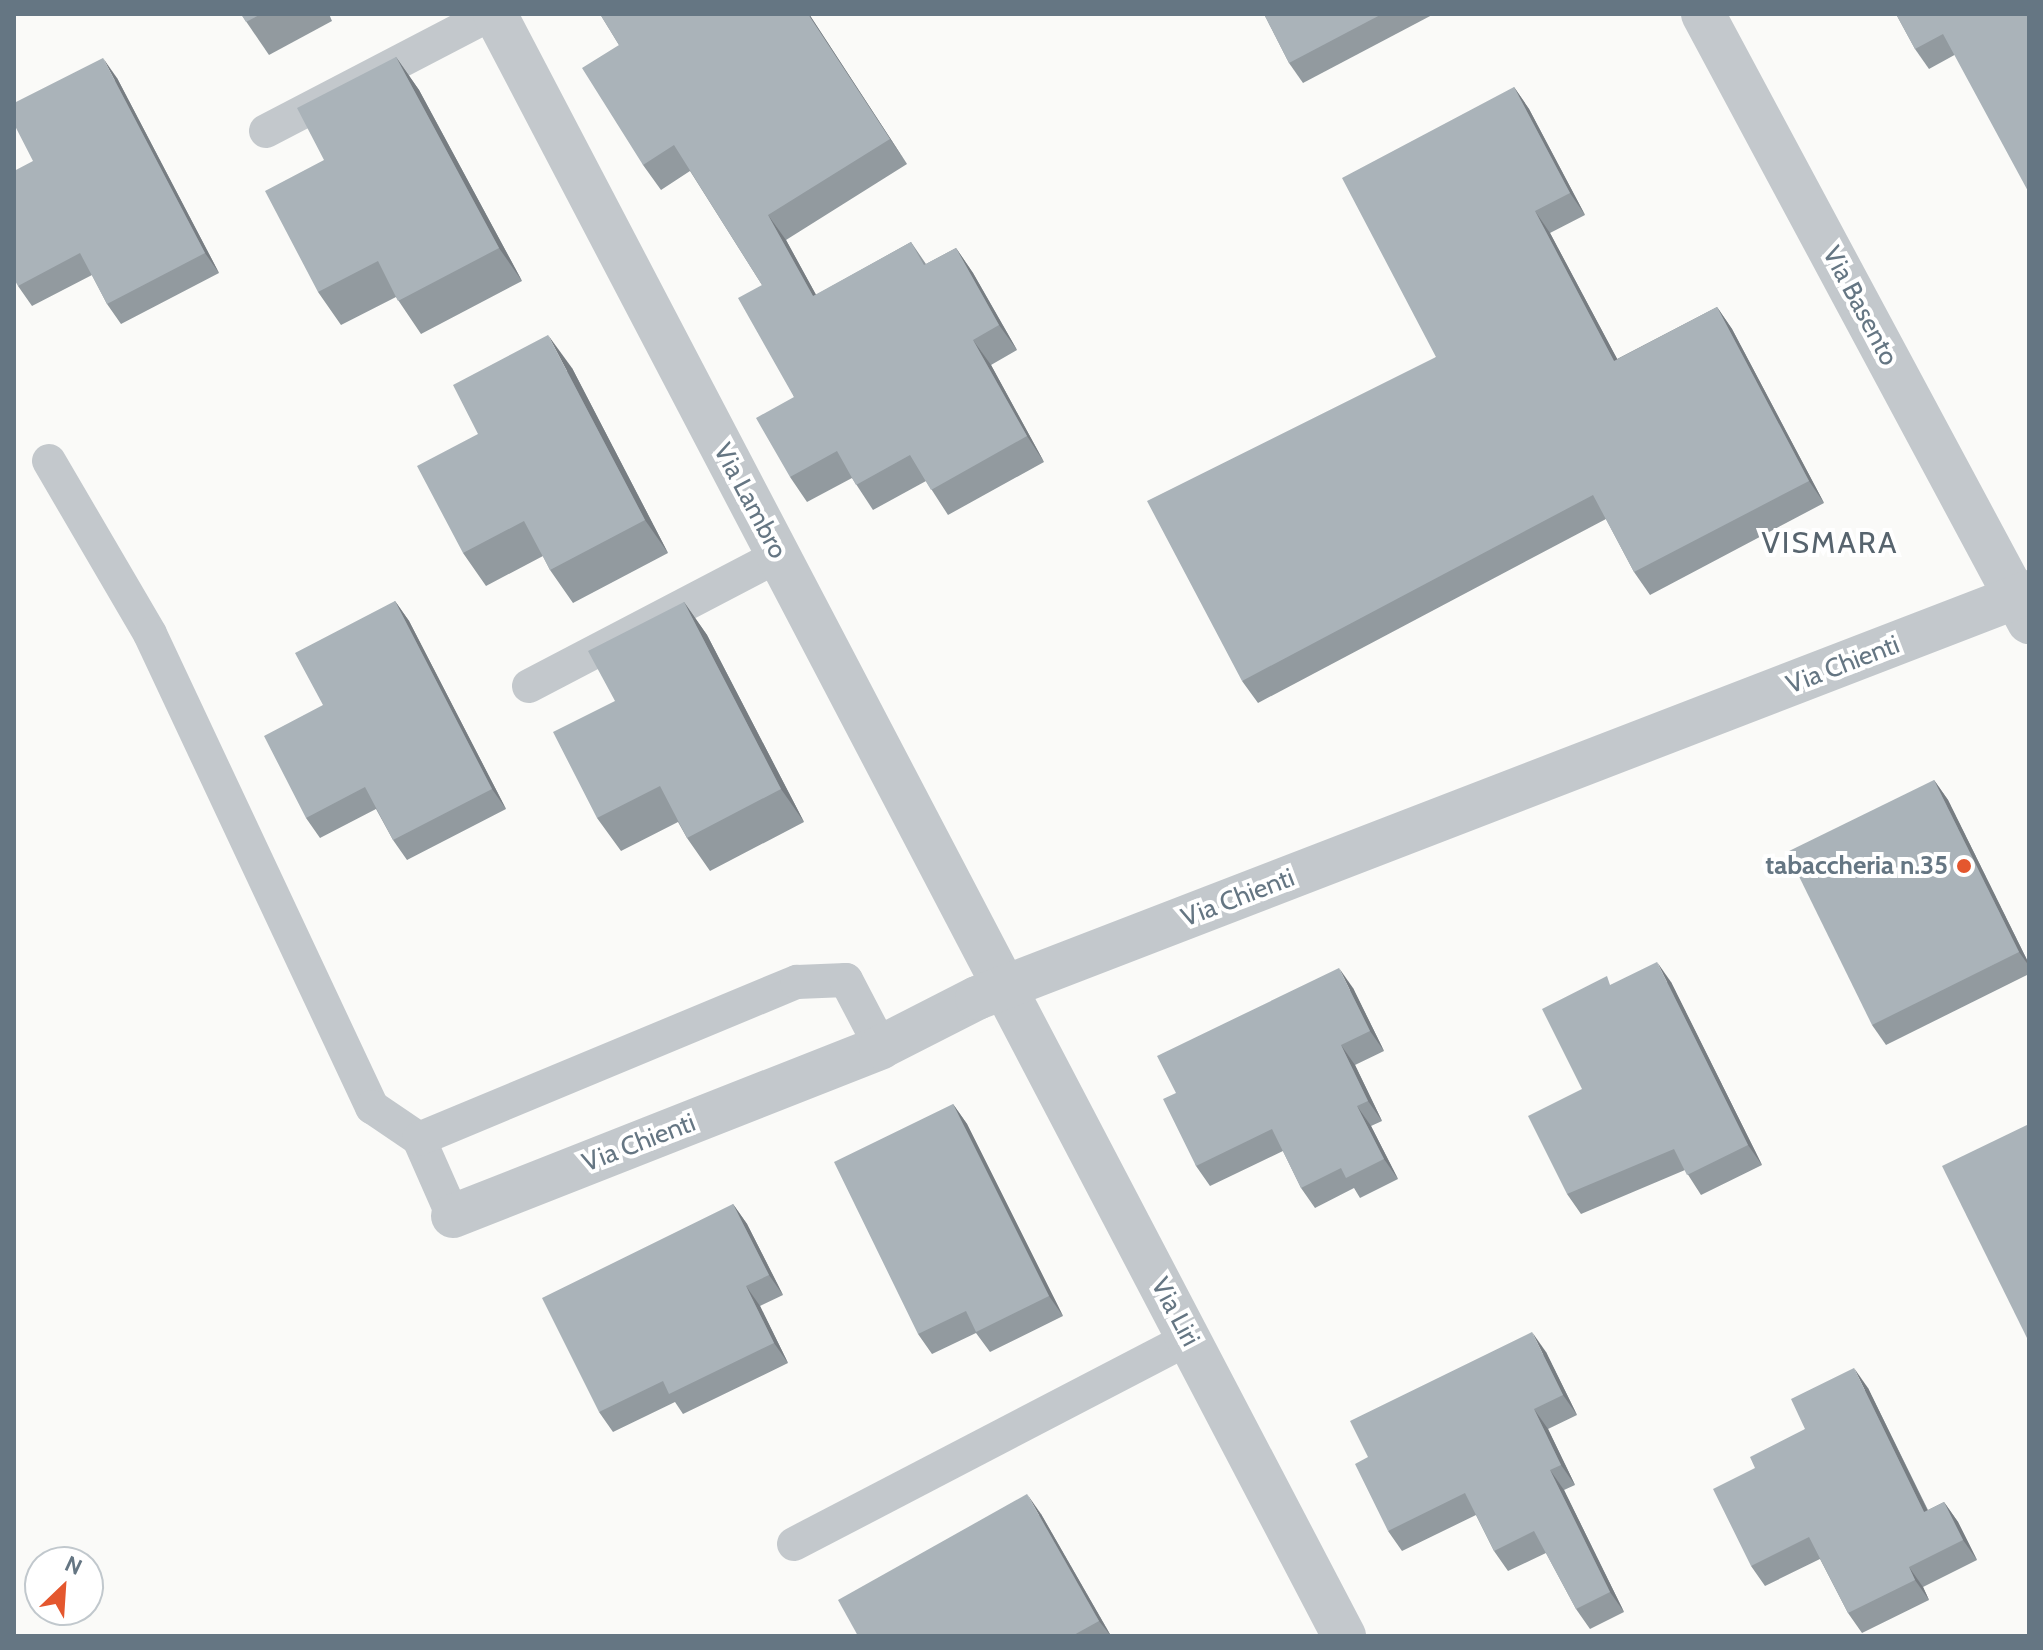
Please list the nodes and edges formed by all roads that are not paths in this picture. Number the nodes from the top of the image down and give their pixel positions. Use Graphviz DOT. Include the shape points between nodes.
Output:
graph roads {
  1 [pos="493,14"];
  2 [pos="1703,14"];
  3 [pos="266,131"];
  4 [pos="49,461"];
  5 [pos="778,556"];
  6 [pos="2025,604"];
  7 [pos="529,686"];
  8 [pos="1004,988"];
  9 [pos="881,1047"];
  10 [pos="419,1139"];
  11 [pos="453,1216"];
  12 [pos="1189,1338"];
  13 [pos="794,1544"];
  14 [pos="1344,1636"];
  1 -- 3 [label="lane"];
  1 -- 5 [label="street, Via Lambro"];
  2 -- 6 [label="street, Via Basento"];
  4 -- 10 [label="lane" via="150,634 372,1107"];
  5 -- 7 [label="lane"];
  5 -- 8 [label="street, Via Lambro"];
  6 -- 8 [label="street, Via Chienti"];
  8 -- 9 [label="street, Via Chienti"];
  8 -- 12 [label="street, Via Liri"];
  9 -- 10 [label="lane" via="846,980 797,982"];
  9 -- 11 [label="street, Via Chienti"];
  10 -- 11 [label="lane"];
  12 -- 13 [label="lane"];
  12 -- 14 [label="street, Via Liri"];
}
